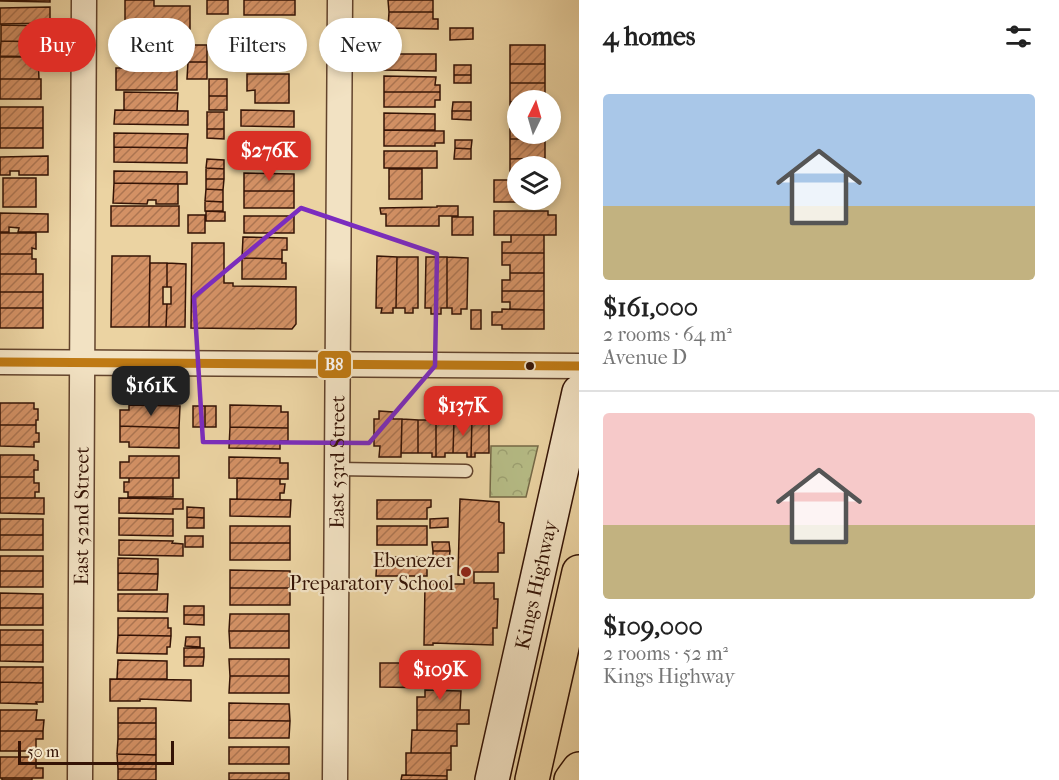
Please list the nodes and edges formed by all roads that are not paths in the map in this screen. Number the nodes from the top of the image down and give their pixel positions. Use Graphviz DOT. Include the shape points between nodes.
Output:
graph roads {
  1 [pos="84,0"];
  2 [pos="340,0"];
  3 [pos="0,362"];
  4 [pos="82,363"];
  5 [pos="337,364"];
  6 [pos="579,366"];
  7 [pos="579,392"];
  8 [pos="337,469"];
  9 [pos="466,471"];
  10 [pos="579,572"];
  11 [pos="579,771"];
  12 [pos="80,780"];
  13 [pos="335,780"];
  14 [pos="492,780"];
  15 [pos="532,780"];
  16 [pos="571,780"];
  17 [pos="577,780"];
  1 -- 4 [label="street, East 52nd Street"];
  2 -- 5 [label="street, East 53rd Street"];
  3 -- 4 [label="street"];
  4 -- 5 [label="street"];
  4 -- 12 [label="street, East 52nd Street"];
  5 -- 6 [label="street"];
  5 -- 8 [label="street, East 53rd Street"];
  7 -- 14 [label="street, Kings Highway"];
  8 -- 9 [label="lane"];
  8 -- 13 [label="street, East 53rd Street"];
  10 -- 15 [label="main road, Kings Highway"];
  11 -- 16 [label="main road"];
  11 -- 17 [label="street"];
}
